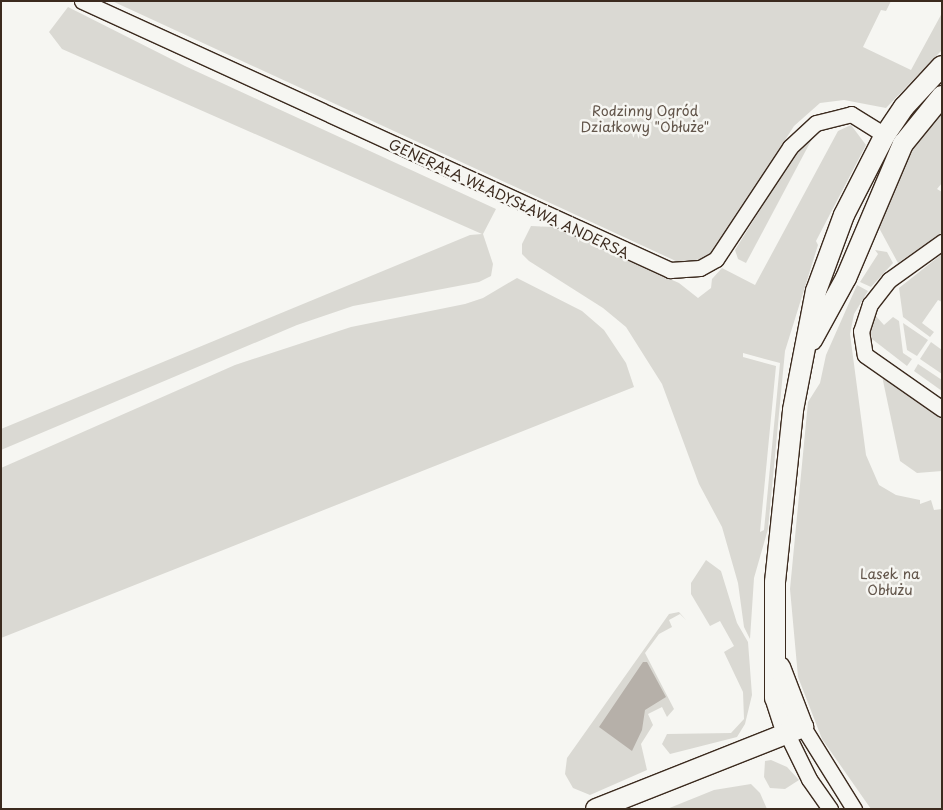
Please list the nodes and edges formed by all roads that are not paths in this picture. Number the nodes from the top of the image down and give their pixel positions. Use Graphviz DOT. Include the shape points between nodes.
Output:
graph roads {
  1 [pos="82,1"];
  2 [pos="942,66"];
  3 [pos="942,96"];
  4 [pos="885,135"];
  5 [pos="903,144"];
  6 [pos="942,242"];
  7 [pos="804,355"];
  8 [pos="942,409"];
  9 [pos="795,730"];
  10 [pos="596,809"];
  11 [pos="830,809"];
  12 [pos="854,809"];
  1 -- 4 [label="street, GENERAŁA WŁADYSŁAWA ANDERSA" via="670,270 700,268 716,259 786,151 816,123 851,114"];
  2 -- 4 [label="main road" via="904,106"];
  3 -- 5 [label="main road"];
  4 -- 5 [label="main road"];
  4 -- 7 [label="main road" via="829,249 816,291"];
  5 -- 7 [label="main road" via="846,278"];
  6 -- 8 [label="street" via="889,280 870,304 861,331 865,355"];
  7 -- 9 [label="main road" via="793,410 773,625 777,658"];
  9 -- 10 [label="main road"];
  9 -- 11 [label="street" via="809,779"];
  9 -- 12 [label="street"];
}
